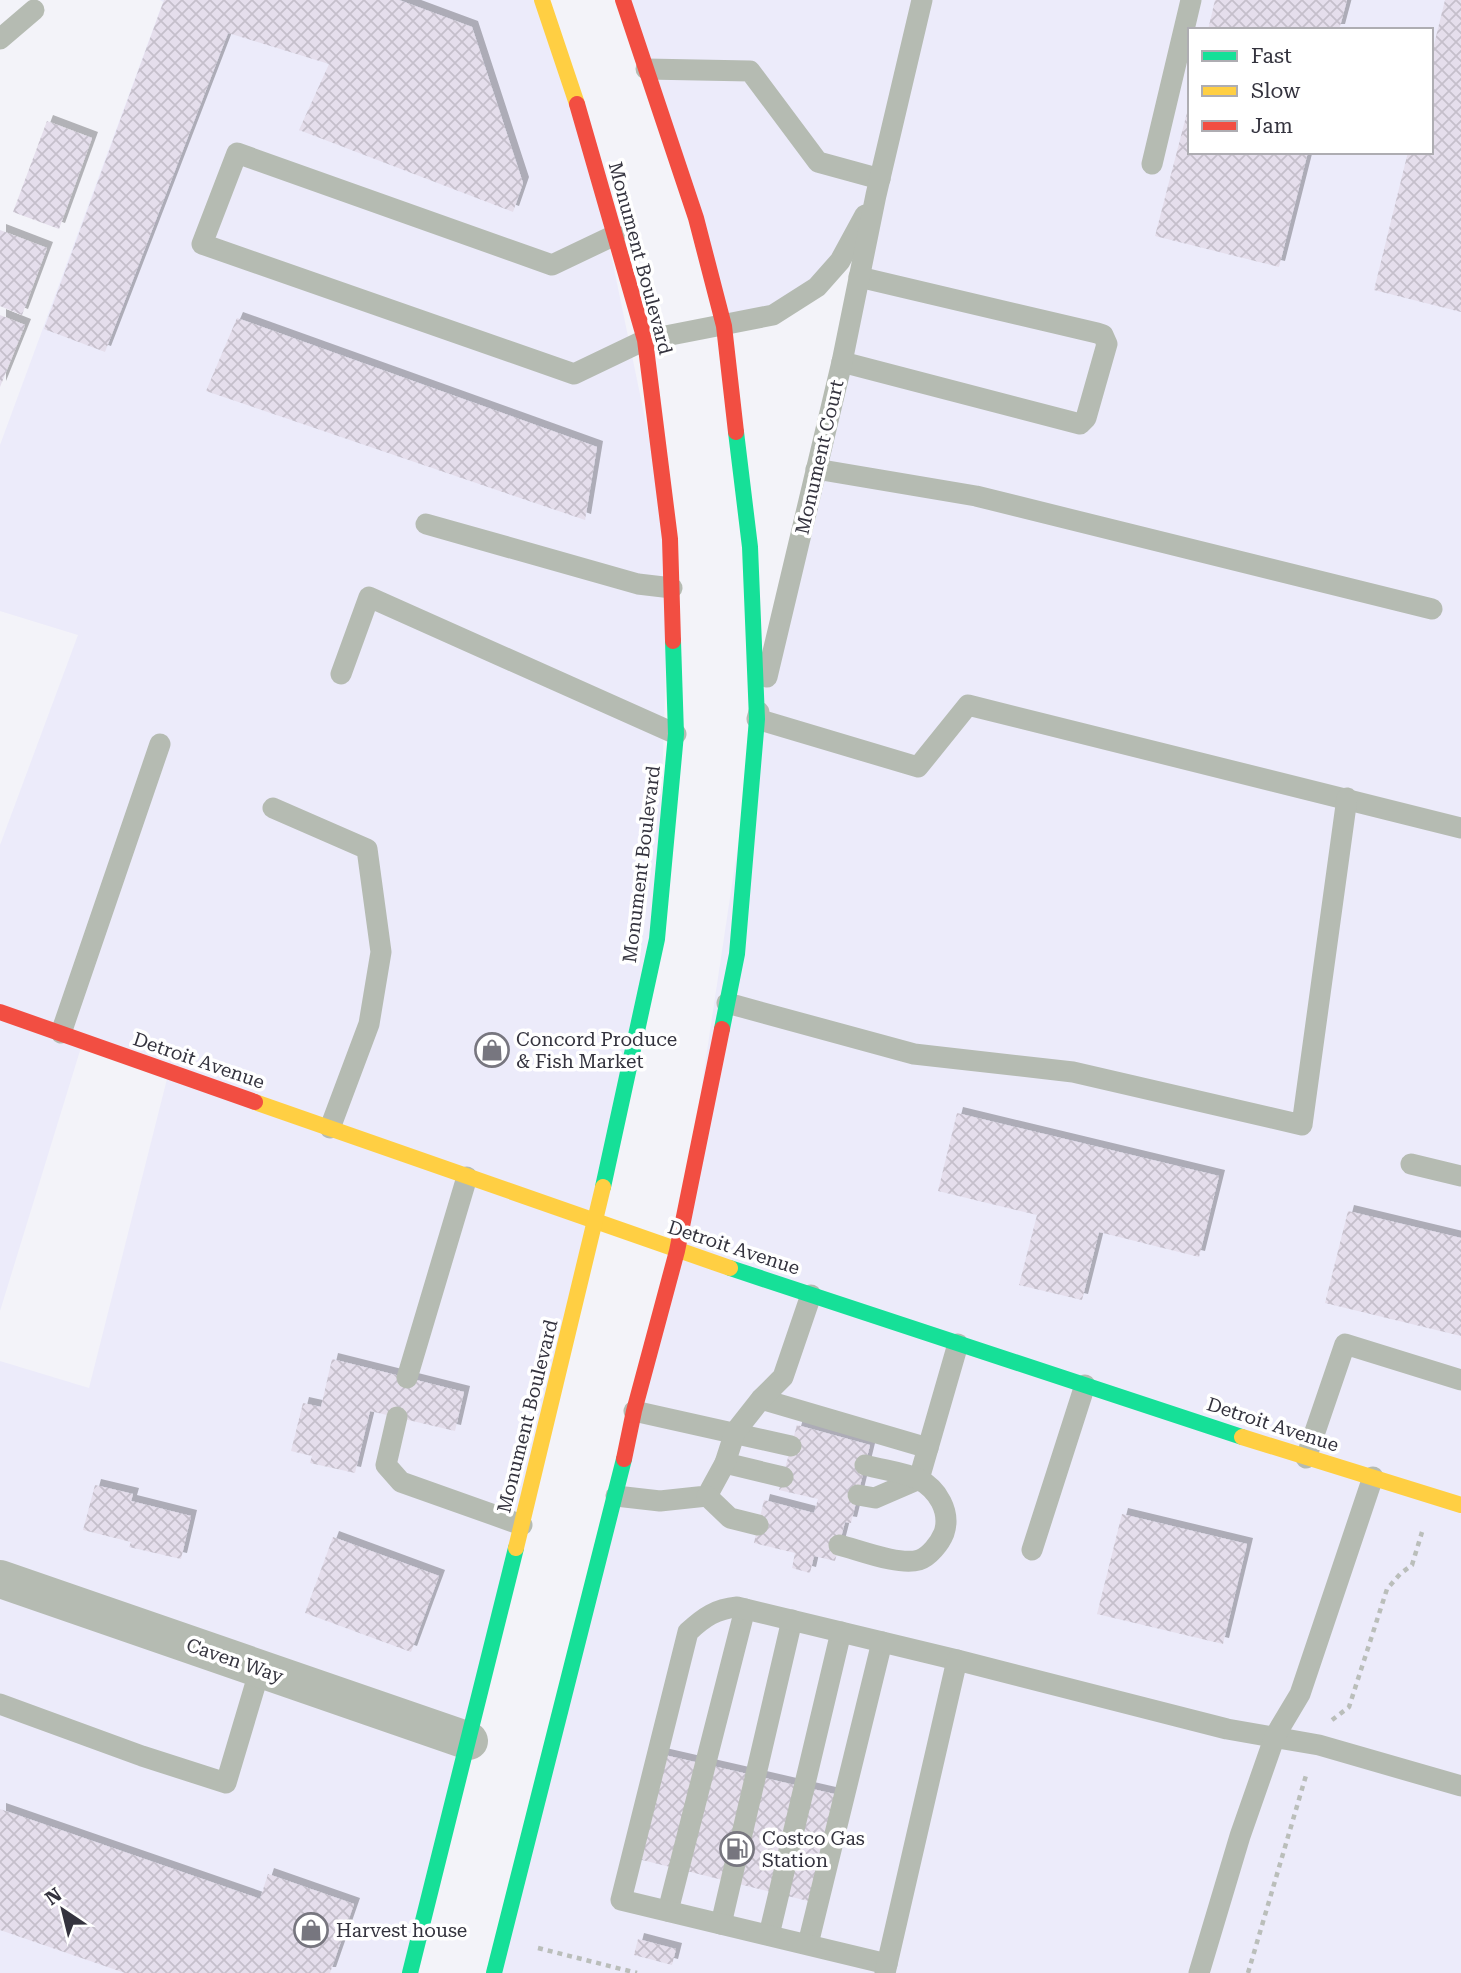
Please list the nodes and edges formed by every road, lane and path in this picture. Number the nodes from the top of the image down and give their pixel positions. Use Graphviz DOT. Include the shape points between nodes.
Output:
graph roads {
  1 [pos="542,0"];
  2 [pos="623,0"];
  3 [pos="922,0"];
  4 [pos="1191,0"];
  5 [pos="34,10"];
  6 [pos="0,39"];
  7 [pos="646,69"];
  8 [pos="1152,164"];
  9 [pos="878,187"];
  10 [pos="615,235"];
  11 [pos="859,277"];
  12 [pos="724,326"];
  13 [pos="645,340"];
  14 [pos="842,362"];
  15 [pos="817,468"];
  16 [pos="426,524"];
  17 [pos="672,588"];
  18 [pos="1432,609"];
  19 [pos="341,674"];
  20 [pos="757,719"];
  21 [pos="676,734"];
  22 [pos="160,744"];
  23 [pos="1347,798"];
  24 [pos="273,808"];
  25 [pos="1461,828"];
  26 [pos="727,1003"];
  27 [pos="0,1012"];
  28 [pos="61,1033"];
  29 [pos="330,1128"];
  30 [pos="1411,1164"];
  31 [pos="1461,1176"];
  32 [pos="467,1177"];
  33 [pos="595,1222"];
  34 [pos="677,1251"];
  35 [pos="811,1295"];
  36 [pos="958,1344"];
  37 [pos="407,1378"];
  38 [pos="1461,1380"];
  39 [pos="1084,1385"];
  40 [pos="761,1399"];
  41 [pos="634,1411"];
  42 [pos="397,1417"];
  43 [pos="735,1432"];
  44 [pos="791,1446"];
  45 [pos="928,1448"];
  46 [pos="1307,1458"];
  47 [pos="725,1464"];
  48 [pos="865,1465"];
  49 [pos="783,1477"];
  50 [pos="1373,1477"];
  51 [pos="919,1479"];
  52 [pos="858,1494"];
  53 [pos="616,1496"];
  54 [pos="706,1496"];
  55 [pos="1461,1505"];
  56 [pos="522,1525"];
  57 [pos="758,1525"];
  58 [pos="839,1545"];
  59 [pos="1032,1550"];
  60 [pos="0,1579"];
  61 [pos="745,1609"];
  62 [pos="792,1620"];
  63 [pos="841,1632"];
  64 [pos="882,1642"];
  65 [pos="957,1660"];
  66 [pos="261,1669"];
  67 [pos="0,1704"];
  68 [pos="1275,1736"];
  69 [pos="470,1741"];
  70 [pos="1461,1786"];
  71 [pos="668,1911"];
  72 [pos="721,1924"];
  73 [pos="769,1935"];
  74 [pos="504,1937"];
  75 [pos="808,1944"];
  76 [pos="886,1968"];
  77 [pos="410,1973"];
  78 [pos="494,1973"];
  79 [pos="637,1973"];
  80 [pos="1199,1973"];
  1 -- 10 [label="main road, Monument Boulevard"];
  2 -- 7 [label="main road"];
  3 -- 9 [label="lane, Monument Court"];
  4 -- 8 [label="lane"];
  5 -- 6 [label="lane"];
  7 -- 9 [label="lane" via="750,71 818,162"];
  7 -- 12 [label="main road" via="695,218"];
  9 -- 11 [label="lane, Monument Court"];
  9 -- 12 [label="lane, Monument Court" via="840,261 817,287 773,315"];
  10 -- 13 [label="main road, Monument Boulevard"];
  10 -- 13 [label="lane, Monument Court" via="552,265 237,153 202,244 574,374"];
  11 -- 14 [label="lane, Monument Court"];
  11 -- 14 [label="lane" via="1097,333 1107,344 1086,418 1080,424"];
  12 -- 13 [label="lane, Monument Court"];
  12 -- 20 [label="main road" via="750,547"];
  13 -- 17 [label="main road, Monument Boulevard"];
  14 -- 15 [label="lane, Monument Court"];
  15 -- 18 [label="lane" via="976,496"];
  15 -- 20 [label="lane, Monument Court"];
  16 -- 17 [label="lane" via="638,584"];
  17 -- 21 [label="main road, Monument Boulevard"];
  19 -- 21 [label="lane" via="369,597"];
  20 -- 23 [label="lane" via="918,767 968,705"];
  20 -- 26 [label="main road" via="737,954"];
  21 -- 33 [label="main road, Monument Boulevard" via="657,939"];
  22 -- 28 [label="lane"];
  23 -- 25 [label="lane"];
  23 -- 26 [label="lane" via="1302,1125 1073,1072 914,1054"];
  24 -- 29 [label="lane" via="367,849 380,952 369,1024"];
  26 -- 34 [label="main road"];
  27 -- 28 [label="main road, Detroit Avenue"];
  28 -- 29 [label="main road, Detroit Avenue"];
  29 -- 32 [label="main road, Detroit Avenue"];
  30 -- 31 [label="lane"];
  32 -- 33 [label="main road, Detroit Avenue"];
  32 -- 37 [label="lane"];
  33 -- 34 [label="main road, Detroit Avenue"];
  33 -- 56 [label="main road, Monument Boulevard"];
  34 -- 35 [label="main road, Detroit Avenue"];
  34 -- 41 [label="main road"];
  35 -- 36 [label="main road, Detroit Avenue"];
  35 -- 40 [label="lane" via="783,1377"];
  36 -- 39 [label="main road, Detroit Avenue"];
  36 -- 45 [label="lane"];
  38 -- 46 [label="lane" via="1345,1343"];
  39 -- 46 [label="main road, Detroit Avenue"];
  39 -- 59 [label="lane"];
  40 -- 43 [label="lane"];
  40 -- 45 [label="lane"];
  41 -- 43 [label="lane"];
  41 -- 53 [label="main road"];
  42 -- 56 [label="lane" via="386,1465 401,1482"];
  43 -- 44 [label="lane"];
  43 -- 47 [label="lane"];
  45 -- 51 [label="lane"];
  46 -- 50 [label="main road, Detroit Avenue"];
  47 -- 49 [label="lane"];
  47 -- 54 [label="lane"];
  48 -- 51 [label="lane"];
  50 -- 55 [label="main road, Detroit Avenue"];
  50 -- 68 [label="lane" via="1300,1694"];
  51 -- 52 [label="lane" via="875,1498"];
  51 -- 58 [label="lane" via="940,1497 947,1521 934,1549 920,1560 901,1561"];
  53 -- 54 [label="lane" via="660,1501"];
  53 -- 74 [label="main road"];
  54 -- 57 [label="lane" via="730,1518"];
  56 -- 69 [label="main road, Monument Boulevard"];
  60 -- 66 [label="street, Caven Way"];
  61 -- 62 [label="lane"];
  61 -- 71 [label="lane"];
  61 -- 71 [label="lane" via="722,1608 688,1632 621,1899"];
  62 -- 63 [label="lane"];
  62 -- 72 [label="lane"];
  63 -- 64 [label="lane"];
  63 -- 73 [label="lane"];
  64 -- 65 [label="lane"];
  64 -- 75 [label="lane"];
  65 -- 68 [label="lane"];
  65 -- 76 [label="lane"];
  66 -- 67 [label="lane" via="226,1783"];
  66 -- 69 [label="street, Caven Way"];
  68 -- 70 [label="lane"];
  68 -- 80 [label="lane"];
  69 -- 77 [label="main road, Monument Boulevard"];
  71 -- 72 [label="lane"];
  72 -- 73 [label="lane"];
  73 -- 75 [label="lane"];
  74 -- 78 [label="main road"];
  74 -- 79 [label="path"];
  75 -- 76 [label="lane"];
}
